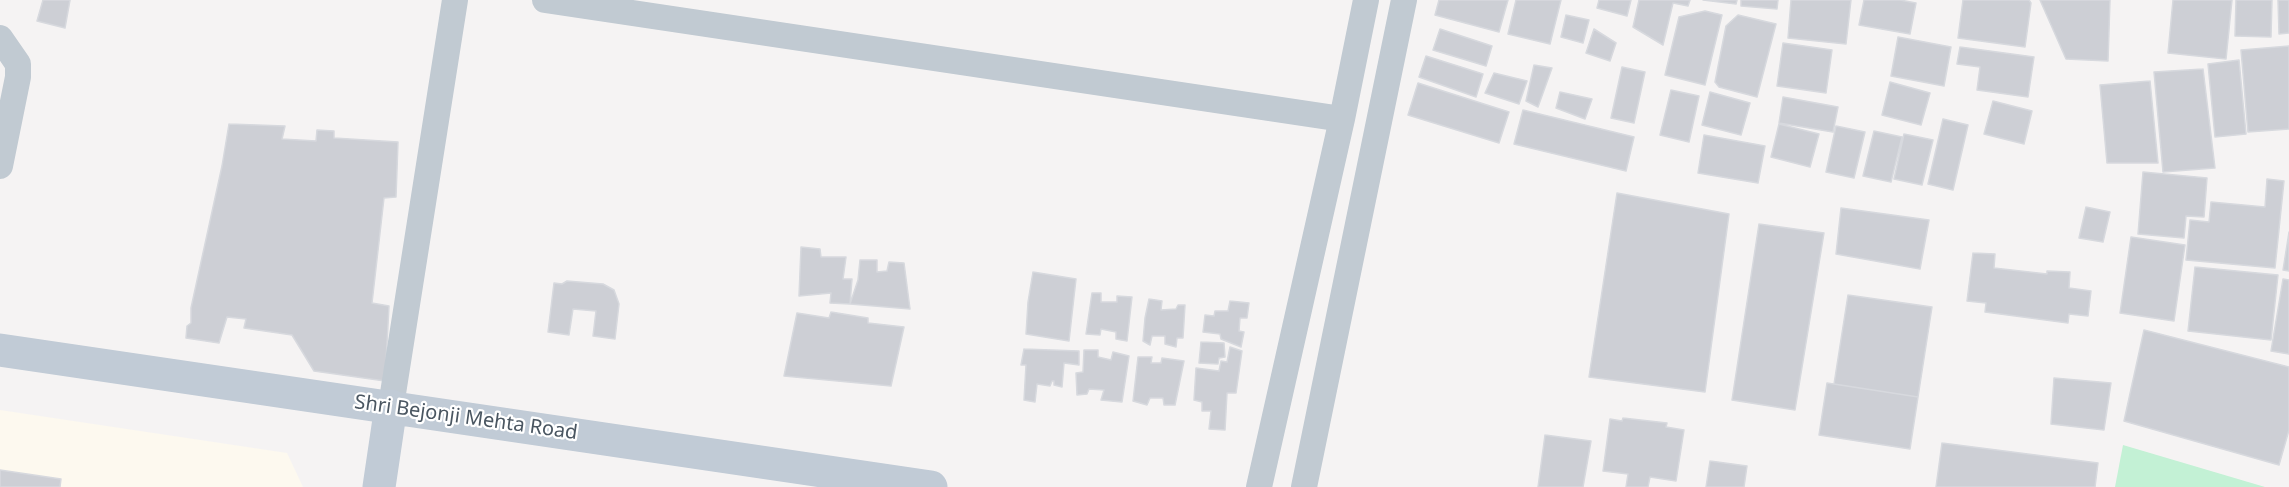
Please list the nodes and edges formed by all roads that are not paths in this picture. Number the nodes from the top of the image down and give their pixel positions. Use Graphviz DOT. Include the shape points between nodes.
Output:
graph roads {
  1 [pos="455,0"];
  2 [pos="545,0"];
  3 [pos="1366,0"];
  4 [pos="1404,0"];
  5 [pos="0,38"];
  6 [pos="1342,119"];
  7 [pos="0,166"];
  8 [pos="0,350"];
  9 [pos="391,406"];
  10 [pos="379,487"];
  11 [pos="931,487"];
  12 [pos="1259,487"];
  13 [pos="1304,487"];
  1 -- 9 [label="street"];
  2 -- 6 [label="street"];
  3 -- 6 [label="street"];
  4 -- 13 [label="street"];
  5 -- 7 [label="street" via="18,64 18,77"];
  6 -- 12 [label="street"];
  8 -- 9 [label="main road, Shri Bejonji Mehta Road"];
  9 -- 10 [label="main road"];
  9 -- 11 [label="main road, Shri Bejonji Mehta Road"];
}
